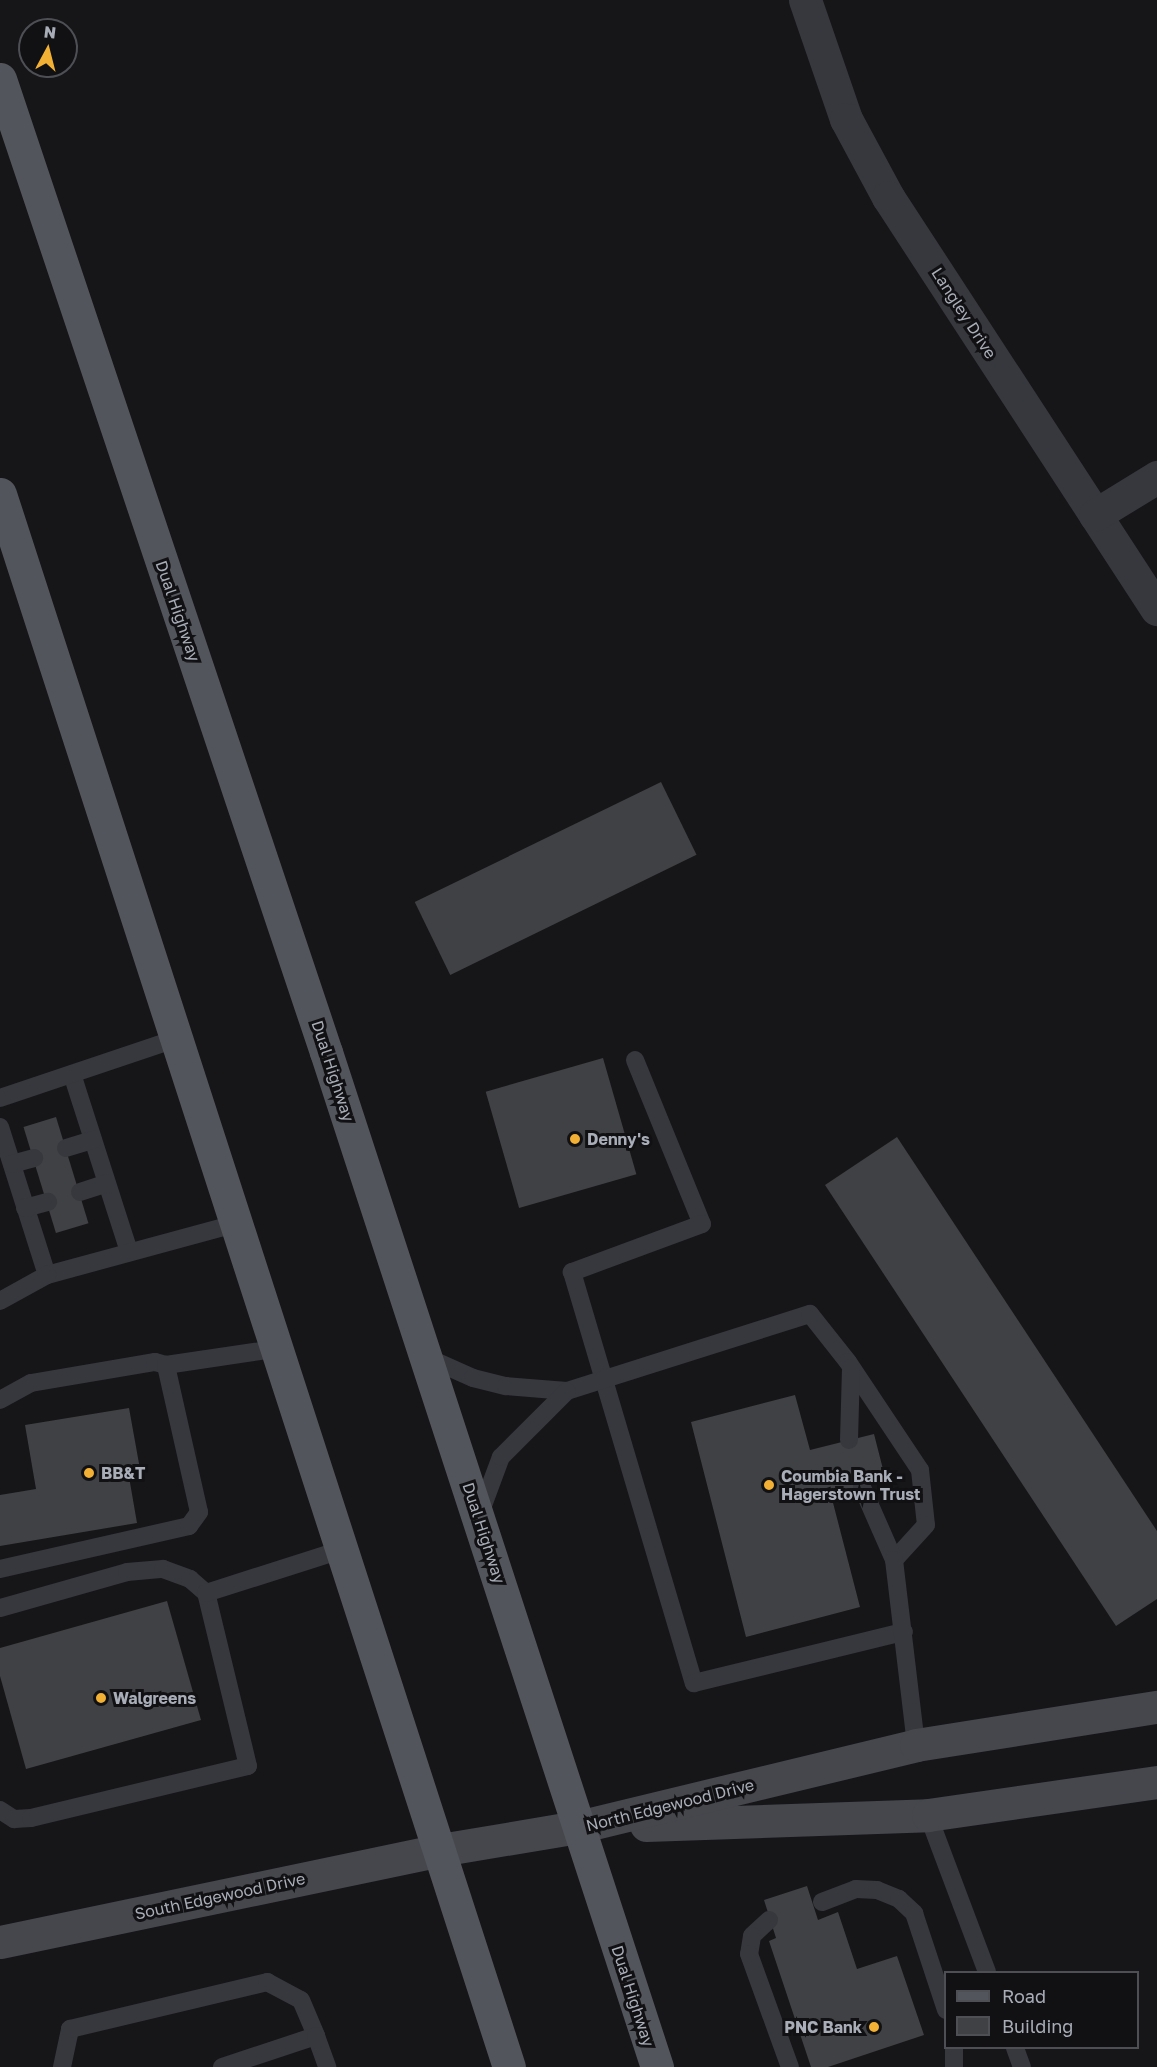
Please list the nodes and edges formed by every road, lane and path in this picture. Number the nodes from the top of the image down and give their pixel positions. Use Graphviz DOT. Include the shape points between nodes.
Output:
graph roads {
  1 [pos="805,0"];
  2 [pos="0,79"];
  3 [pos="1157,477"];
  4 [pos="0,494"];
  5 [pos="1095,515"];
  6 [pos="1157,609"];
  7 [pos="175,1039"];
  8 [pos="635,1060"];
  9 [pos="72,1074"];
  10 [pos="0,1098"];
  11 [pos="0,1127"];
  12 [pos="93,1140"];
  13 [pos="66,1148"];
  14 [pos="34,1158"];
  15 [pos="12,1164"];
  16 [pos="107,1183"];
  17 [pos="80,1192"];
  18 [pos="48,1202"];
  19 [pos="26,1208"];
  20 [pos="235,1224"];
  21 [pos="129,1252"];
  22 [pos="46,1275"];
  23 [pos="0,1301"];
  24 [pos="275,1349"];
  25 [pos="426,1357"];
  26 [pos="166,1365"];
  27 [pos="852,1368"];
  28 [pos="604,1379"];
  29 [pos="567,1391"];
  30 [pos="0,1400"];
  31 [pos="849,1440"];
  32 [pos="862,1487"];
  33 [pos="479,1516"];
  34 [pos="341,1550"];
  35 [pos="894,1560"];
  36 [pos="0,1569"];
  37 [pos="206,1593"];
  38 [pos="0,1608"];
  39 [pos="904,1632"];
  40 [pos="1157,1707"];
  41 [pos="916,1745"];
  42 [pos="1157,1782"];
  43 [pos="0,1810"];
  44 [pos="928,1815"];
  45 [pos="578,1827"];
  46 [pos="440,1850"];
  47 [pos="822,1902"];
  48 [pos="769,1920"];
  49 [pos="0,1942"];
  50 [pos="987,1971"];
  51 [pos="944,2007"];
  52 [pos="316,2036"];
  53 [pos="954,2049"];
  54 [pos="1015,2049"];
  55 [pos="62,2058"];
  56 [pos="77,2067"];
  57 [pos="222,2067"];
  58 [pos="327,2067"];
  59 [pos="509,2067"];
  60 [pos="657,2067"];
  61 [pos="790,2067"];
  62 [pos="954,2067"];
  63 [pos="1022,2067"];
  1 -- 5 [label="street, Langley Drive" via="846,119 888,197"];
  2 -- 25 [label="main road, Dual Highway"];
  3 -- 5 [label="street"];
  4 -- 7 [label="main road"];
  5 -- 6 [label="street, Langley Drive"];
  7 -- 9 [label="lane"];
  7 -- 20 [label="main road"];
  8 -- 28 [label="lane" via="702,1224 572,1272"];
  9 -- 10 [label="lane"];
  9 -- 12 [label="lane"];
  11 -- 15 [label="lane"];
  12 -- 13 [label="lane"];
  12 -- 16 [label="lane"];
  14 -- 15 [label="lane"];
  15 -- 19 [label="lane"];
  16 -- 17 [label="lane"];
  16 -- 21 [label="lane"];
  18 -- 19 [label="lane"];
  19 -- 22 [label="lane"];
  20 -- 21 [label="lane"];
  20 -- 24 [label="main road"];
  21 -- 22 [label="lane"];
  22 -- 23 [label="lane"];
  24 -- 26 [label="lane"];
  24 -- 34 [label="main road"];
  25 -- 29 [label="lane" via="473,1378 506,1386"];
  25 -- 33 [label="main road, Dual Highway"];
  26 -- 30 [label="lane" via="155,1362 31,1383"];
  26 -- 36 [label="lane" via="199,1512 189,1526"];
  27 -- 28 [label="lane" via="810,1314"];
  27 -- 31 [label="lane"];
  27 -- 35 [label="lane" via="920,1470 926,1525"];
  28 -- 29 [label="lane"];
  28 -- 39 [label="lane" via="694,1683"];
  29 -- 33 [label="lane" via="501,1457"];
  32 -- 35 [label="lane"];
  33 -- 45 [label="main road, Dual Highway"];
  34 -- 37 [label="lane"];
  34 -- 46 [label="main road"];
  35 -- 39 [label="lane"];
  37 -- 38 [label="lane" via="190,1579 163,1569 127,1572"];
  37 -- 43 [label="lane" via="248,1766 31,1818 14,1819"];
  39 -- 41 [label="lane"];
  40 -- 41 [label="main road, North Edgewood Drive"];
  41 -- 45 [label="main road, North Edgewood Drive"];
  42 -- 44 [label="main road, North Edgewood Drive"];
  44 -- 45 [label="main road, North Edgewood Drive"];
  44 -- 50 [label="lane"];
  45 -- 46 [label="main road, South Edgewood Drive"];
  45 -- 60 [label="main road, Dual Highway"];
  46 -- 49 [label="main road, South Edgewood Drive"];
  46 -- 59 [label="main road"];
  47 -- 51 [label="lane" via="856,1889 877,1890 899,1899 914,1913"];
  48 -- 61 [label="lane" via="752,1936 749,1954"];
  52 -- 55 [label="lane" via="301,2000 267,1982 70,2029"];
  52 -- 57 [label="lane"];
  52 -- 58 [label="lane"];
  53 -- 62 [label="lane"];
  54 -- 63 [label="lane"];
  55 -- 56 [label="lane"];
}
